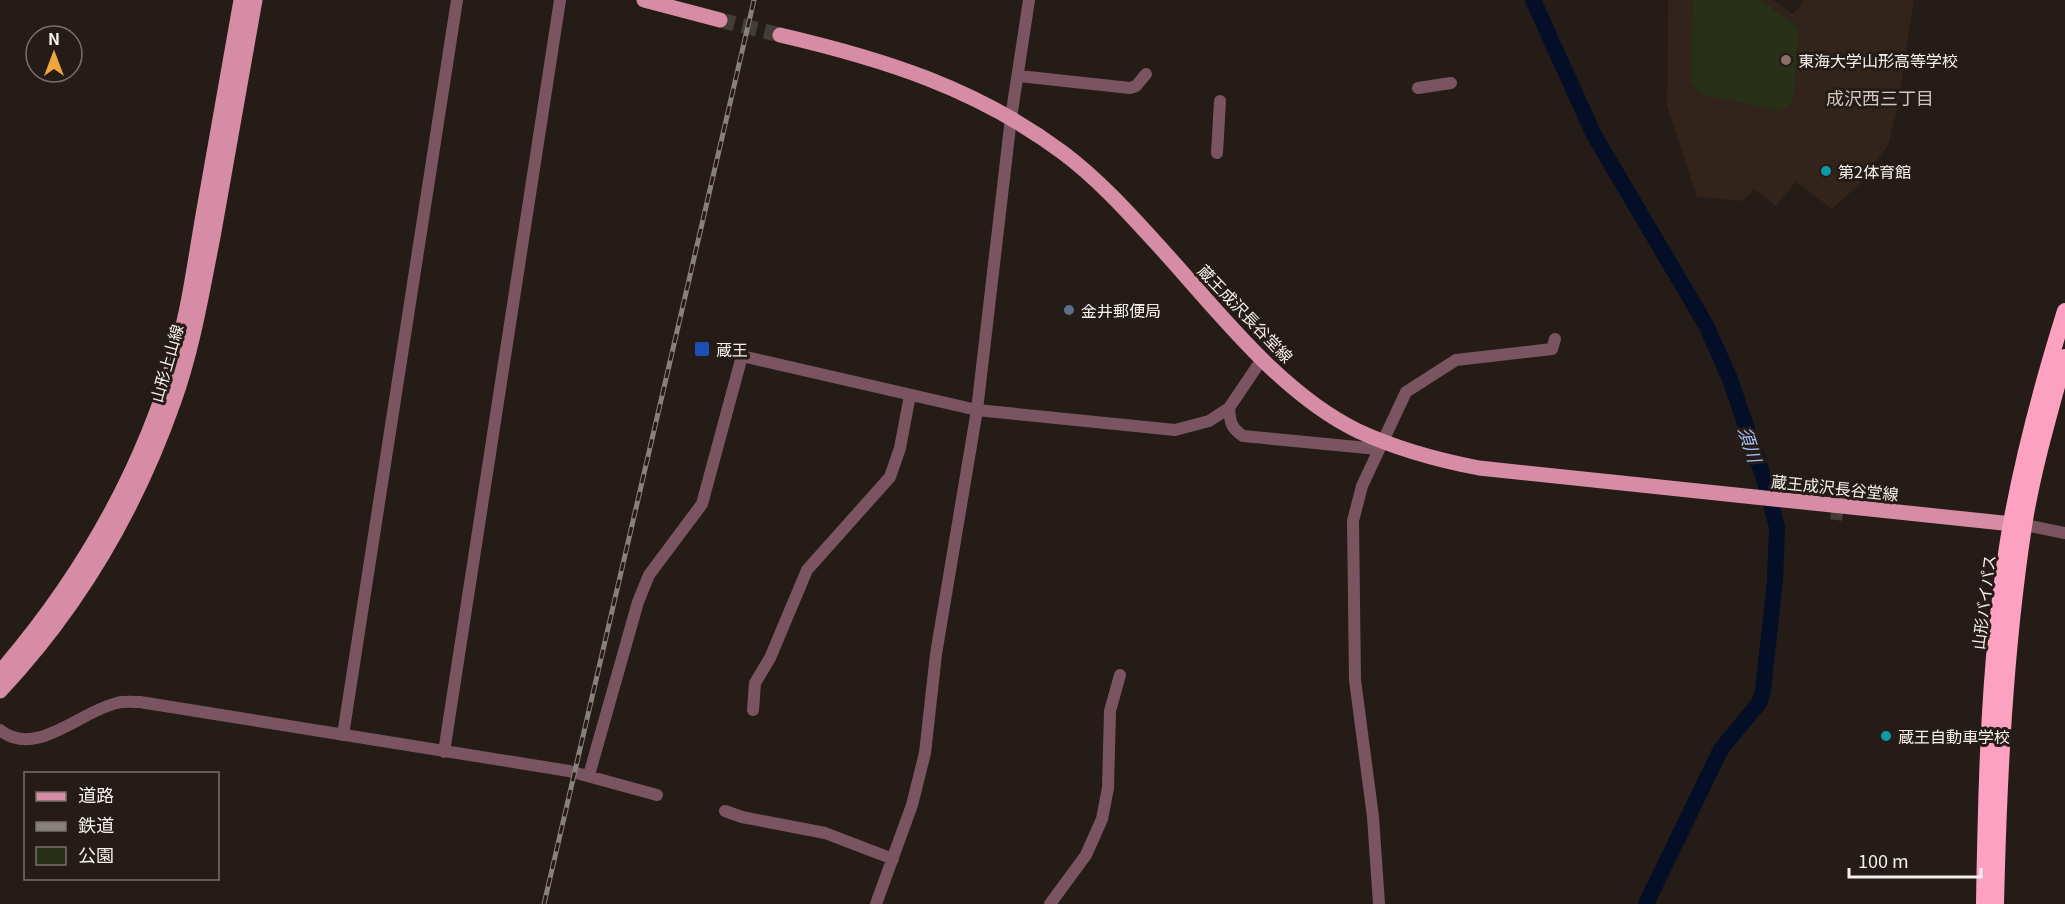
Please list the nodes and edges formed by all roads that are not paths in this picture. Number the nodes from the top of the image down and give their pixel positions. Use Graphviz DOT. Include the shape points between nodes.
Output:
graph roads {
  1 [pos="241,0"];
  2 [pos="255,0"];
  3 [pos="457,0"];
  4 [pos="560,0"];
  5 [pos="644,0"];
  6 [pos="1029,0"];
  7 [pos="720,20"];
  8 [pos="780,34"];
  9 [pos="1146,74"];
  10 [pos="1019,76"];
  11 [pos="1451,83"];
  12 [pos="1418,88"];
  13 [pos="1220,101"];
  14 [pos="1011,118"];
  15 [pos="1217,153"];
  16 [pos="2065,311"];
  17 [pos="1555,339"];
  18 [pos="2065,357"];
  19 [pos="1262,359"];
  20 [pos="910,394"];
  21 [pos="1229,408"];
  22 [pos="977,410"];
  23 [pos="1381,444"];
  24 [pos="2018,524"];
  25 [pos="2065,532"];
  26 [pos="0,672"];
  27 [pos="1120,675"];
  28 [pos="0,691"];
  29 [pos="753,710"];
  30 [pos="0,730"];
  31 [pos="343,735"];
  32 [pos="444,752"];
  33 [pos="589,775"];
  34 [pos="657,795"];
  35 [pos="725,811"];
  36 [pos="893,859"];
  37 [pos="876,904"];
  38 [pos="1050,904"];
  39 [pos="1379,904"];
  40 [pos="1984,904"];
  41 [pos="1996,904"];
  1 -- 26 [label="main road, 山形上山線" via="186,312 166,385 107,521 55,605"];
  2 -- 28 [label="main road, 山形上山線" via="199,309 175,400 146,474 116,534 38,651"];
  3 -- 31 [label="street"];
  4 -- 32 [label="street"];
  5 -- 7 [label="main road"];
  6 -- 10 [label="street"];
  8 -- 14 [label="main road, 蔵王成沢長谷堂線" via="911,70"];
  9 -- 10 [label="street" via="1130,88"];
  10 -- 14 [label="street"];
  11 -- 12 [label="street"];
  13 -- 15 [label="street"];
  14 -- 19 [label="main road, 蔵王成沢長谷堂線" via="1063,153 1116,200"];
  14 -- 22 [label="street"];
  16 -- 24 [label="highway, 山形バイパス" via="2031,431"];
  17 -- 23 [label="street" via="1552,349 1497,353 1445,365 1406,392"];
  18 -- 24 [label="highway, 山形バイパス"];
  19 -- 21 [label="street"];
  19 -- 23 [label="main road, 蔵王成沢長谷堂線" via="1318,406"];
  20 -- 22 [label="street"];
  20 -- 29 [label="street" via="890,477 807,570 770,658 755,683"];
  20 -- 33 [label="street" via="742,356 702,504 649,575 638,602"];
  21 -- 22 [label="street" via="1209,421 1174,430"];
  21 -- 23 [label="street" via="1234,430 1243,436"];
  22 -- 36 [label="street" via="936,654 925,753"];
  23 -- 24 [label="main road, 蔵王成沢長谷堂線" via="1456,464"];
  23 -- 39 [label="street" via="1362,486 1353,521 1354,680 1373,817"];
  24 -- 25 [label="street"];
  24 -- 40 [label="highway, 山形バイパス" via="1994,658"];
  24 -- 41 [label="highway, 山形バイパス"];
  27 -- 38 [label="street" via="1110,711 1108,788 1102,819 1086,855"];
  30 -- 31 [label="street" via="9,737 31,740 118,702 140,702"];
  31 -- 32 [label="street"];
  32 -- 33 [label="street"];
  33 -- 34 [label="street"];
  35 -- 36 [label="street" via="825,832"];
  36 -- 37 [label="street"];
}
